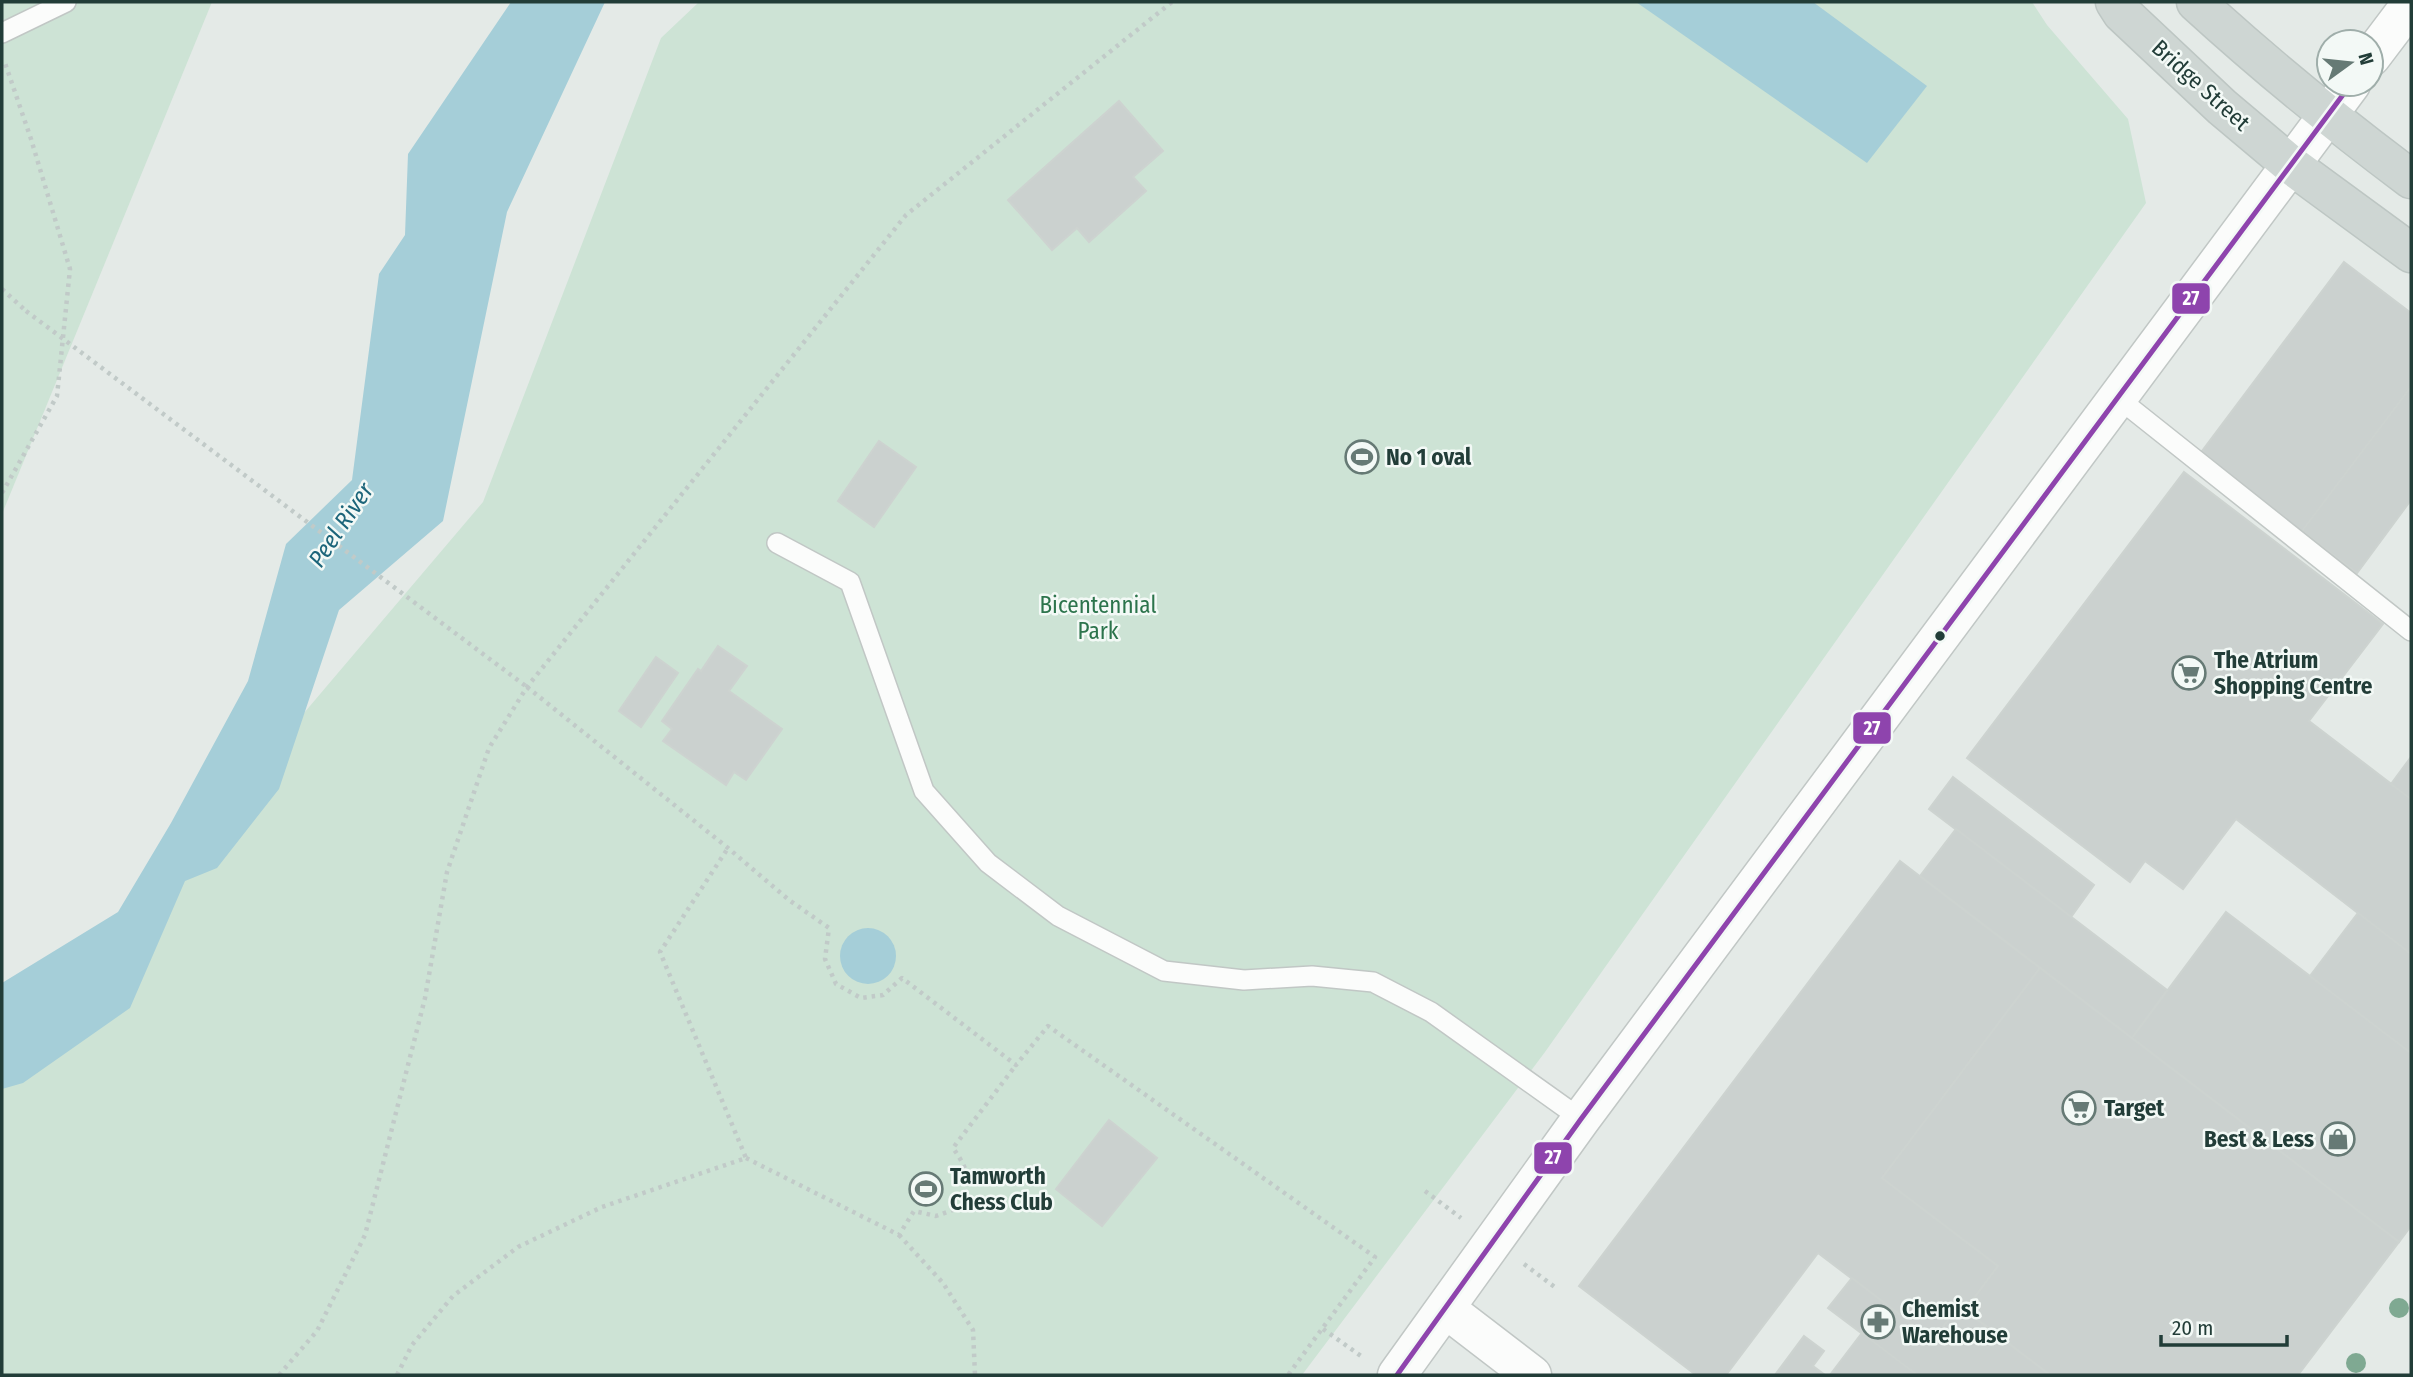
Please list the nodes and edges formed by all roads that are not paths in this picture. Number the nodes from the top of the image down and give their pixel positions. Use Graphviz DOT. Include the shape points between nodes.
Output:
graph roads {
  1 [pos="66,2"];
  2 [pos="2115,2"];
  3 [pos="2196,2"];
  4 [pos="2411,4"];
  5 [pos="2,33"];
  6 [pos="2385,38"];
  7 [pos="2341,98"];
  8 [pos="2328,116"];
  9 [pos="2291,165"];
  10 [pos="2411,179"];
  11 [pos="2411,253"];
  12 [pos="2118,398"];
  13 [pos="777,543"];
  14 [pos="2411,631"];
  15 [pos="1581,1119"];
  16 [pos="1446,1309"];
  17 [pos="1381,1367"];
  18 [pos="1532,1375"];
  1 -- 5 [label="lane"];
  2 -- 9 [label="main road, Bridge Street" via="2222,107"];
  3 -- 8 [label="main road"];
  4 -- 6 [label="street"];
  7 -- 8 [label="street"];
  8 -- 9 [label="street"];
  8 -- 10 [label="main road"];
  9 -- 11 [label="main road, Bridge Street"];
  9 -- 12 [label="street"];
  12 -- 14 [label="lane"];
  12 -- 15 [label="street"];
  13 -- 15 [label="lane" via="850,582 924,791 988,863 1058,916 1164,971 1244,980 1312,976 1373,982 1431,1012"];
  15 -- 16 [label="street"];
  16 -- 17 [label="street"];
  16 -- 18 [label="street"];
}
